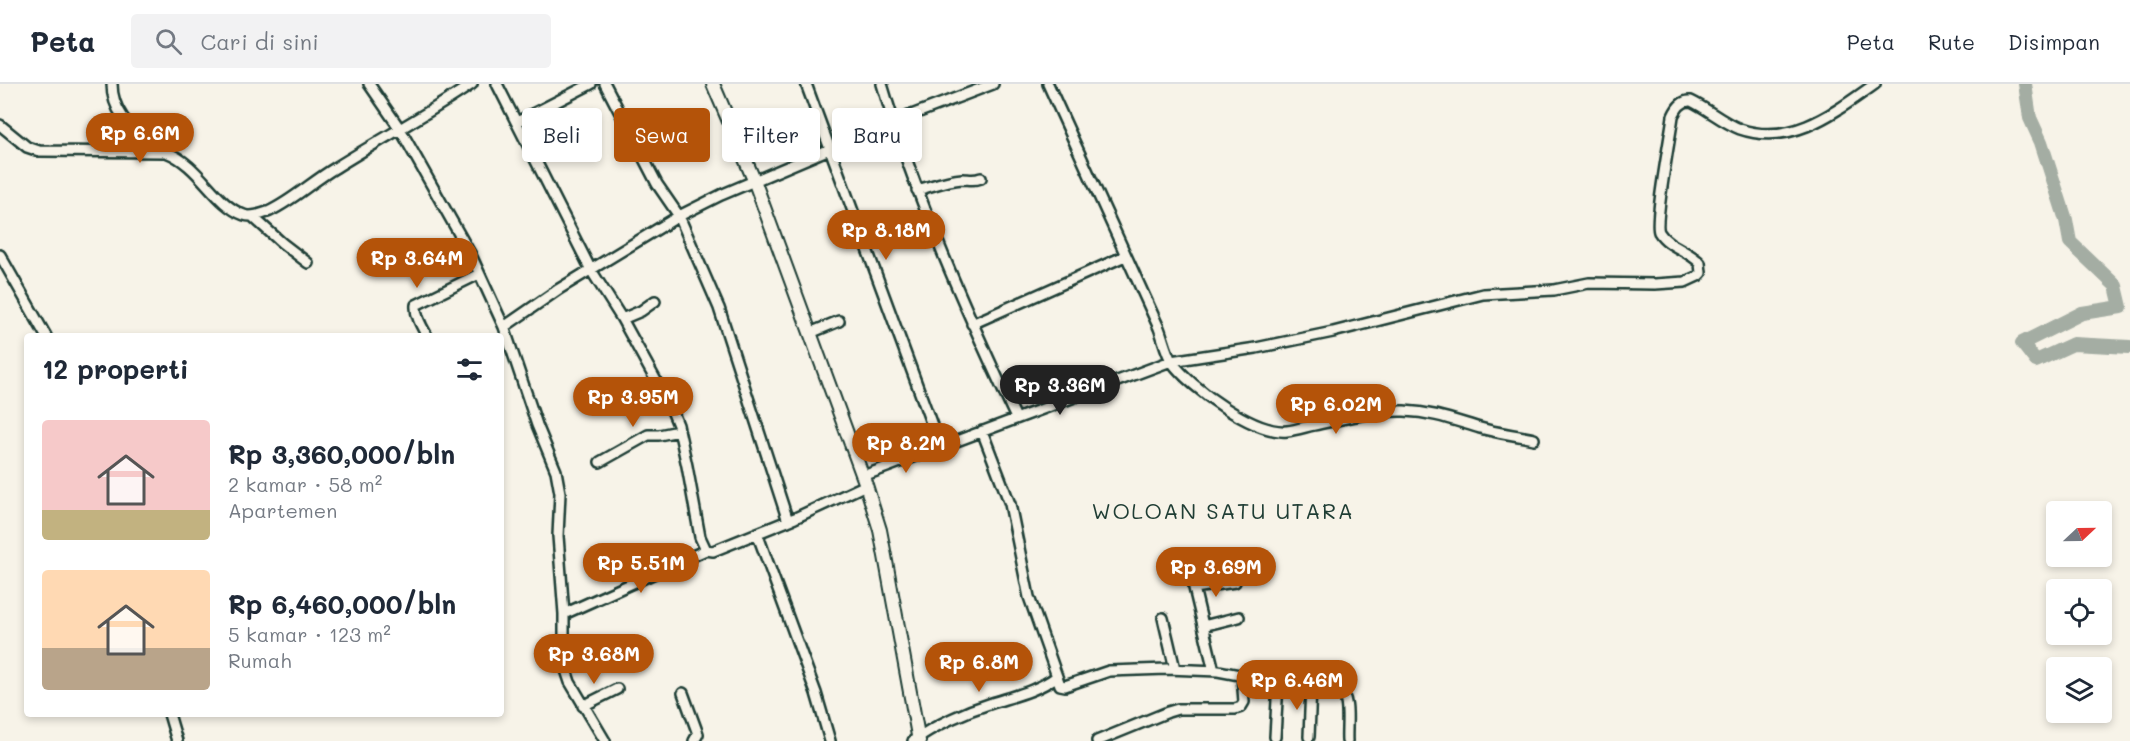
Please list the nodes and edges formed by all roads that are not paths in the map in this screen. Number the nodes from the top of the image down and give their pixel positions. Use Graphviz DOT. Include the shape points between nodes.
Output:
graph roads {
  1 [pos="112,84"];
  2 [pos="369,84"];
  3 [pos="472,84"];
  4 [pos="497,84"];
  5 [pos="591,84"];
  6 [pos="606,84"];
  7 [pos="713,84"];
  8 [pos="806,84"];
  9 [pos="882,84"];
  10 [pos="993,84"];
  11 [pos="1048,84"];
  12 [pos="1875,84"];
  13 [pos="889,108"];
  14 [pos="922,111"];
  15 [pos="517,122"];
  16 [pos="0,124"];
  17 [pos="400,129"];
  18 [pos="830,148"];
  19 [pos="155,150"];
  20 [pos="908,162"];
  21 [pos="981,178"];
  22 [pos="754,180"];
  23 [pos="918,190"];
  24 [pos="252,216"];
  25 [pos="679,216"];
  26 [pos="0,255"];
  27 [pos="1125,255"];
  28 [pos="308,263"];
  29 [pos="591,270"];
  30 [pos="479,274"];
  31 [pos="655,301"];
  32 [pos="622,319"];
  33 [pos="839,321"];
  34 [pos="972,324"];
  35 [pos="504,327"];
  36 [pos="44,333"];
  37 [pos="425,333"];
  38 [pos="810,333"];
  39 [pos="1171,361"];
  40 [pos="1016,418"];
  41 [pos="679,431"];
  42 [pos="982,431"];
  43 [pos="1534,439"];
  44 [pos="940,447"];
  45 [pos="600,462"];
  46 [pos="864,481"];
  47 [pos="788,520"];
  48 [pos="757,533"];
  49 [pos="706,550"];
  50 [pos="1235,582"];
  51 [pos="564,614"];
  52 [pos="1239,617"];
  53 [pos="1164,618"];
  54 [pos="1203,626"];
  55 [pos="1175,669"];
  56 [pos="1214,671"];
  57 [pos="1242,676"];
  58 [pos="1056,677"];
  59 [pos="1278,682"];
  60 [pos="1311,685"];
  61 [pos="617,689"];
  62 [pos="683,693"];
  63 [pos="583,706"];
  64 [pos="170,717"];
  65 [pos="1275,737"];
  66 [pos="1309,737"];
  67 [pos="917,740"];
  68 [pos="177,741"];
  69 [pos="605,741"];
  70 [pos="694,741"];
  71 [pos="830,741"];
  72 [pos="1097,741"];
  73 [pos="1347,741"];
  1 -- 19 [label="street" via="123,119"];
  2 -- 17 [label="street"];
  3 -- 17 [label="street"];
  4 -- 15 [label="street"];
  5 -- 15 [label="street"];
  6 -- 25 [label="street"];
  7 -- 22 [label="main road"];
  8 -- 18 [label="street"];
  9 -- 13 [label="street"];
  10 -- 14 [label="street"];
  11 -- 27 [label="street"];
  12 -- 39 [label="street" via="1834,112 1785,134 1756,134 1738,128 1691,101 1677,108 1657,226 1667,241 1700,263 1701,273 1694,279 1655,284 1589,282 1554,290 1483,294 1322,334"];
  15 -- 29 [label="street"];
  16 -- 19 [label="street" via="27,147 39,151"];
  17 -- 24 [label="street" via="275,208"];
  17 -- 30 [label="street"];
  18 -- 22 [label="street"];
  18 -- 44 [label="street"];
  19 -- 24 [label="street" via="185,161 236,211"];
  20 -- 23 [label="street"];
  21 -- 23 [label="street" via="952,180"];
  22 -- 25 [label="street"];
  22 -- 38 [label="main road"];
  23 -- 34 [label="street"];
  24 -- 28 [label="street"];
  25 -- 29 [label="street"];
  25 -- 47 [label="street" via="718,308"];
  26 -- 36 [label="street"];
  27 -- 34 [label="street"];
  27 -- 39 [label="street"];
  29 -- 32 [label="street"];
  29 -- 35 [label="street"];
  30 -- 35 [label="street"];
  30 -- 37 [label="street" via="416,305"];
  31 -- 32 [label="street"];
  32 -- 41 [label="street"];
  33 -- 38 [label="street"];
  34 -- 40 [label="street"];
  35 -- 51 [label="street" via="559,481 558,543"];
  38 -- 46 [label="main road"];
  39 -- 40 [label="street"];
  39 -- 43 [label="street" via="1232,412 1268,429 1286,431 1363,416 1424,411"];
  40 -- 42 [label="street"];
  41 -- 45 [label="street" via="648,435"];
  41 -- 49 [label="street"];
  42 -- 44 [label="street"];
  42 -- 58 [label="street" via="1011,504 1029,597"];
  44 -- 46 [label="street"];
  46 -- 47 [label="street"];
  46 -- 67 [label="main road" via="882,539"];
  47 -- 48 [label="street"];
  48 -- 49 [label="street" via="713,551"];
  48 -- 71 [label="street"];
  49 -- 51 [label="street"];
  50 -- 54 [label="street" via="1194,588"];
  51 -- 63 [label="street" via="564,664"];
  52 -- 54 [label="street"];
  53 -- 55 [label="street"];
  54 -- 56 [label="street"];
  55 -- 56 [label="street"];
  55 -- 58 [label="street" via="1109,671 1065,686"];
  56 -- 57 [label="street"];
  57 -- 59 [label="street"];
  57 -- 72 [label="street" via="1241,707 1178,709"];
  58 -- 67 [label="street" via="1032,690 982,707"];
  59 -- 60 [label="street"];
  59 -- 65 [label="street"];
  60 -- 66 [label="street"];
  60 -- 73 [label="street" via="1343,692"];
  61 -- 63 [label="street"];
  62 -- 70 [label="street" via="698,734"];
  63 -- 69 [label="street"];
  64 -- 68 [label="street"];
}
